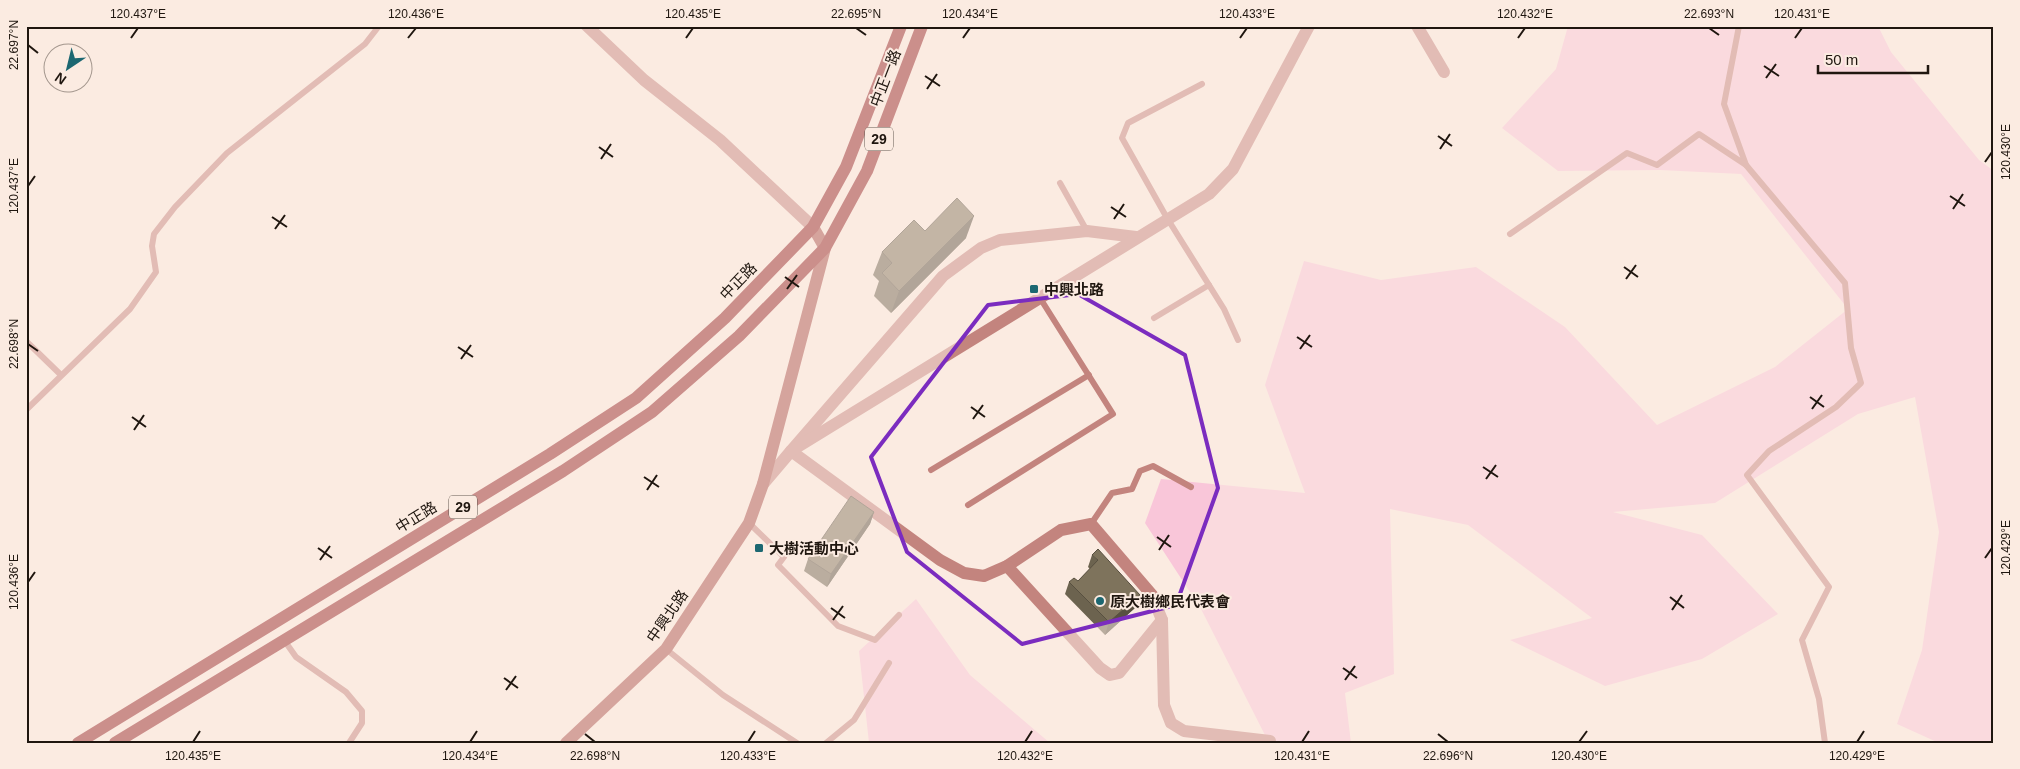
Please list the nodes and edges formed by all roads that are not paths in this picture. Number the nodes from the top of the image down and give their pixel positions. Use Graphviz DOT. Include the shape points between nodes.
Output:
graph roads {
  1 [pos="379,26"];
  2 [pos="587,26"];
  3 [pos="900,26"];
  4 [pos="922,26"];
  5 [pos="1309,26"];
  6 [pos="1417,26"];
  7 [pos="1739,26"];
  8 [pos="1444,72"];
  9 [pos="1202,84"];
  10 [pos="1746,165"];
  11 [pos="1060,183"];
  12 [pos="1167,218"];
  13 [pos="813,227"];
  14 [pos="1087,231"];
  15 [pos="1510,234"];
  16 [pos="1136,238"];
  17 [pos="825,248"];
  18 [pos="1209,284"];
  19 [pos="1040,298"];
  20 [pos="1154,318"];
  21 [pos="1238,340"];
  22 [pos="26,341"];
  23 [pos="61,375"];
  24 [pos="1089,375"];
  25 [pos="26,410"];
  26 [pos="791,451"];
  27 [pos="931,470"];
  28 [pos="763,484"];
  29 [pos="1191,487"];
  30 [pos="968,505"];
  31 [pos="748,523"];
  32 [pos="1090,524"];
  33 [pos="1007,566"];
  34 [pos="899,615"];
  35 [pos="1162,620"];
  36 [pos="284,640"];
  37 [pos="666,649"];
  38 [pos="889,663"];
  39 [pos="1270,741"];
  40 [pos="78,743"];
  41 [pos="115,743"];
  42 [pos="349,743"];
  43 [pos="566,743"];
  44 [pos="797,743"];
  45 [pos="826,743"];
  46 [pos="1824,743"];
  1 -- 23 [label="lane" via="365,44 227,153 175,207 154,234 152,246 156,272 148,284 105,336"];
  2 -- 13 [label="street" via="644,80 720,140"];
  3 -- 13 [label="main road, 中正一路 / 29" via="846,167"];
  4 -- 17 [label="main road, 中正一路 / 29" via="866,171"];
  5 -- 12 [label="street, 中興北路" via="1233,169 1209,194"];
  6 -- 8 [label="street"];
  7 -- 10 [label="lane" via="1724,104"];
  9 -- 12 [label="lane" via="1128,122 1124,128 1122,138"];
  10 -- 15 [label="lane" via="1699,134 1657,166 1627,153"];
  10 -- 46 [label="lane" via="1845,283 1851,348 1862,383 1836,407 1769,450 1747,475 1829,586 1802,640 1819,699"];
  11 -- 14 [label="lane"];
  12 -- 16 [label="street, 中興北路"];
  12 -- 18 [label="lane"];
  13 -- 17 [label="street"];
  13 -- 40 [label="main road, 中正路 / 29" via="725,318 636,398"];
  14 -- 16 [label="street"];
  14 -- 26 [label="street" via="1000,240 981,248 943,276"];
  16 -- 19 [label="street, 中興北路"];
  17 -- 28 [label="street, 中興北路"];
  17 -- 36 [label="main road, 29" via="738,336 652,412 563,471"];
  18 -- 20 [label="lane"];
  18 -- 21 [label="lane"];
  19 -- 24 [label="lane"];
  19 -- 26 [label="street, 中興北路"];
  22 -- 23 [label="lane"];
  23 -- 25 [label="lane"];
  24 -- 27 [label="lane"];
  24 -- 30 [label="lane" via="1113,414"];
  26 -- 28 [label="street, 中興北路"];
  26 -- 33 [label="street" via="940,560 964,573 984,576"];
  28 -- 31 [label="street, 中興北路"];
  29 -- 32 [label="lane" via="1154,466 1140,471 1132,489 1112,493"];
  31 -- 34 [label="lane" via="784,557 778,565 838,626 875,640"];
  31 -- 37 [label="street, 中興北路"];
  32 -- 33 [label="street" via="1061,530"];
  32 -- 35 [label="street" via="1152,595"];
  33 -- 35 [label="street" via="1110,675 1118,673"];
  35 -- 39 [label="street" via="1164,705 1171,723 1184,731"];
  36 -- 41 [label="main road, 29"];
  36 -- 42 [label="lane" via="296,656 346,692 362,711 362,723"];
  37 -- 43 [label="street, 中興北路"];
  37 -- 44 [label="lane" via="722,695"];
  38 -- 45 [label="lane" via="854,720"];
}
